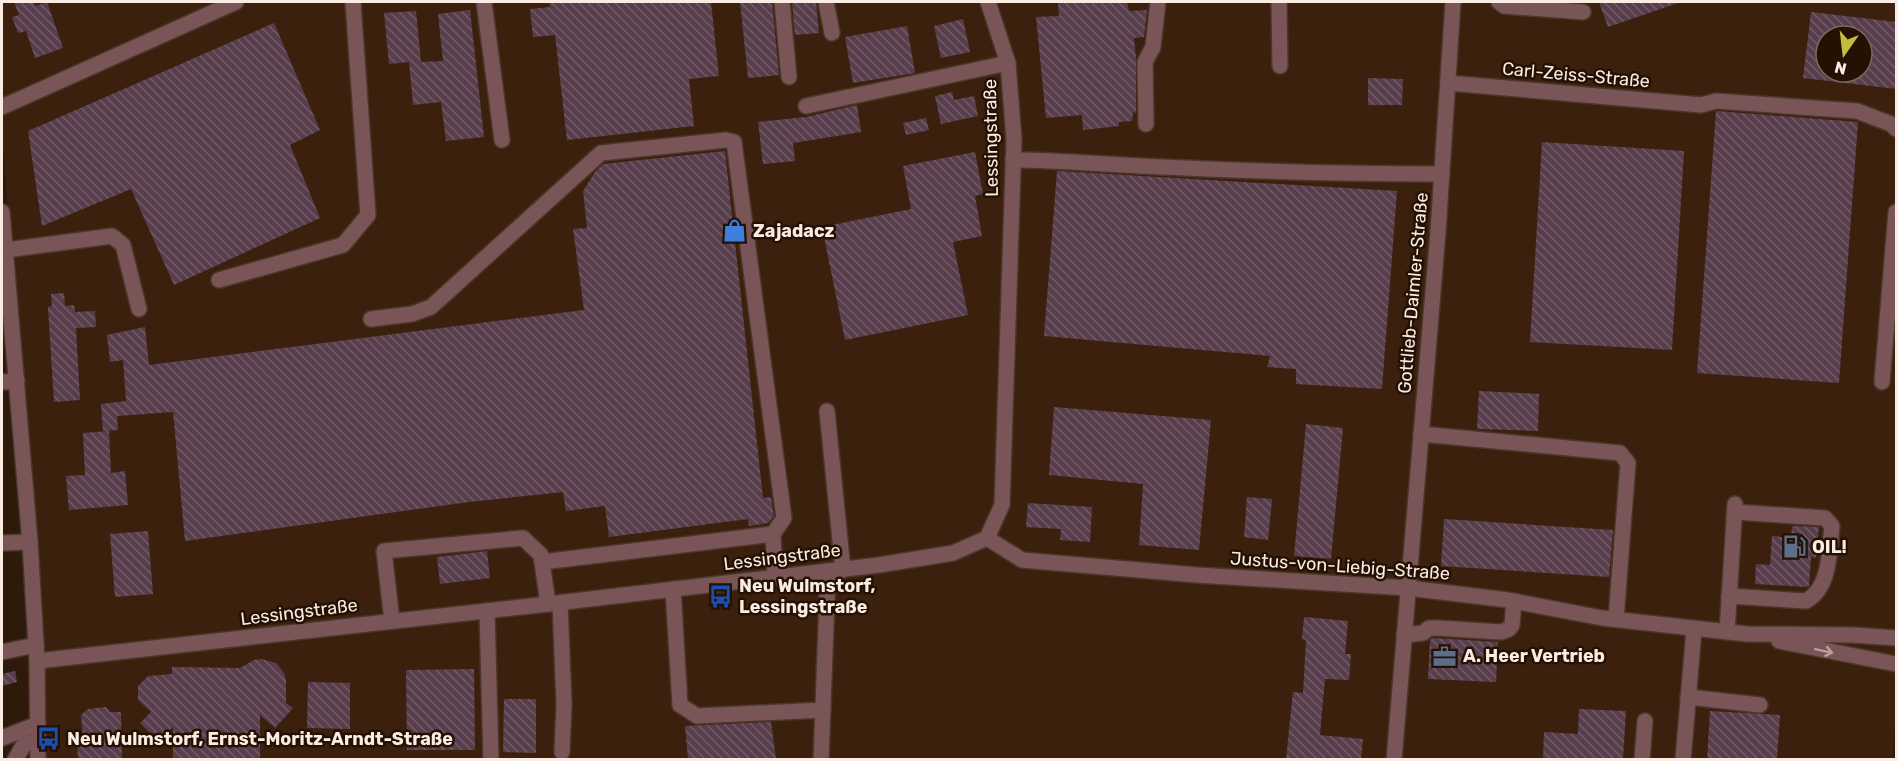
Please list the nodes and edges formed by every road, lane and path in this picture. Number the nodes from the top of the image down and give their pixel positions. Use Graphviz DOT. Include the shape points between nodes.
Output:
graph roads {
  1 [pos="236,2"];
  2 [pos="353,2"];
  3 [pos="484,2"];
  4 [pos="782,2"];
  5 [pos="826,2"];
  6 [pos="989,2"];
  7 [pos="1158,2"];
  8 [pos="1279,2"];
  9 [pos="1453,2"];
  10 [pos="1499,2"];
  11 [pos="1583,12"];
  12 [pos="832,33"];
  13 [pos="1008,63"];
  14 [pos="1280,66"];
  15 [pos="789,77"];
  16 [pos="1448,83"];
  17 [pos="806,106"];
  18 [pos="2,107"];
  19 [pos="1146,124"];
  20 [pos="1896,129"];
  21 [pos="502,140"];
  22 [pos="1013,160"];
  23 [pos="1442,174"];
  24 [pos="2,212"];
  25 [pos="1896,212"];
  26 [pos="6,250"];
  27 [pos="219,280"];
  28 [pos="139,309"];
  29 [pos="371,319"];
  30 [pos="9,382"];
  31 [pos="1882,382"];
  32 [pos="827,411"];
  33 [pos="1421,435"];
  34 [pos="773,534"];
  35 [pos="987,538"];
  36 [pos="30,542"];
  37 [pos="2,543"];
  38 [pos="542,561"];
  39 [pos="835,570"];
  40 [pos="775,577"];
  41 [pos="1408,588"];
  42 [pos="674,589"];
  43 [pos="1729,596"];
  44 [pos="1514,601"];
  45 [pos="554,604"];
  46 [pos="487,610"];
  47 [pos="1616,619"];
  48 [pos="392,621"];
  49 [pos="1694,630"];
  50 [pos="1727,632"];
  51 [pos="1404,634"];
  52 [pos="1747,634"];
  53 [pos="1895,636"];
  54 [pos="2,652"];
  55 [pos="37,653"];
  56 [pos="1896,664"];
  57 [pos="1688,697"];
  58 [pos="1760,705"];
  59 [pos="823,710"];
  60 [pos="1645,721"];
  61 [pos="38,724"];
  62 [pos="2,738"];
  63 [pos="38,743"];
  64 [pos="562,752"];
  65 [pos="15,759"];
  66 [pos="38,759"];
  67 [pos="491,759"];
  68 [pos="821,759"];
  69 [pos="1394,759"];
  70 [pos="1642,759"];
  71 [pos="1683,759"];
  1 -- 18 [label="street"];
  2 -- 27 [label="street" via="368,215 343,245"];
  3 -- 21 [label="street"];
  4 -- 15 [label="street"];
  5 -- 12 [label="street"];
  6 -- 13 [label="street, Lessingstraße"];
  7 -- 19 [label="street" via="1153,47 1145,62"];
  8 -- 14 [label="street"];
  9 -- 16 [label="street, Gottlieb-Daimler-Straße"];
  10 -- 11 [label="street" via="1504,6"];
  13 -- 17 [label="street"];
  13 -- 22 [label="street, Lessingstraße"];
  16 -- 20 [label="street, Carl-Zeiss-Straße" via="1701,105 1716,101 1857,111"];
  16 -- 23 [label="street, Gottlieb-Daimler-Straße"];
  22 -- 23 [label="street"];
  22 -- 35 [label="street, Lessingstraße" via="1002,505"];
  23 -- 33 [label="street, Gottlieb-Daimler-Straße"];
  24 -- 26 [label="street"];
  25 -- 31 [label="street"];
  26 -- 28 [label="street" via="112,236 123,245"];
  26 -- 30 [label="street"];
  29 -- 34 [label="street" via="430,308 601,153 734,142 784,518"];
  30 -- 36 [label="street"];
  32 -- 39 [label="street"];
  33 -- 41 [label="street, Gottlieb-Daimler-Straße"];
  33 -- 47 [label="street" via="1620,453 1628,463"];
  34 -- 38 [label="street"];
  34 -- 40 [label="street"];
  35 -- 39 [label="street, Lessingstraße" via="953,553"];
  35 -- 41 [label="street, Justus-von-Liebig-Straße" via="1022,560"];
  36 -- 37 [label="street"];
  36 -- 55 [label="street"];
  38 -- 45 [label="street"];
  38 -- 48 [label="street" via="541,555 523,538 384,551"];
  39 -- 40 [label="street, Lessingstraße"];
  39 -- 59 [label="street"];
  40 -- 42 [label="street, Lessingstraße"];
  41 -- 44 [label="street, Justus-von-Liebig-Straße"];
  41 -- 51 [label="street, Gottlieb-Daimler-Straße"];
  42 -- 45 [label="street, Lessingstraße"];
  42 -- 59 [label="street" via="680,705 697,716"];
  43 -- 43 [label="street" via="1735,507 1825,518 1832,526 1825,579 1813,597 1806,601"];
  43 -- 50 [label="street"];
  44 -- 47 [label="street, Justus-von-Liebig-Straße"];
  44 -- 51 [label="street" via="1509,630 1429,628 1423,633"];
  45 -- 46 [label="street, Lessingstraße"];
  45 -- 64 [label="street" via="564,704"];
  46 -- 48 [label="street, Lessingstraße"];
  46 -- 67 [label="street"];
  47 -- 49 [label="street, Justus-von-Liebig-Straße"];
  48 -- 55 [label="street, Lessingstraße"];
  49 -- 50 [label="street, Justus-von-Liebig-Straße"];
  49 -- 57 [label="street"];
  50 -- 52 [label="street, Justus-von-Liebig-Straße"];
  51 -- 69 [label="street, Gottlieb-Daimler-Straße"];
  52 -- 53 [label="street"];
  52 -- 56 [label="street, one-way"];
  54 -- 55 [label="street, Lessingstraße"];
  55 -- 61 [label="street"];
  57 -- 58 [label="street"];
  57 -- 71 [label="street"];
  59 -- 68 [label="street"];
  60 -- 70 [label="street"];
  61 -- 62 [label="street"];
  61 -- 63 [label="street"];
  63 -- 65 [label="street" via="24,744"];
  63 -- 66 [label="street"];
}
